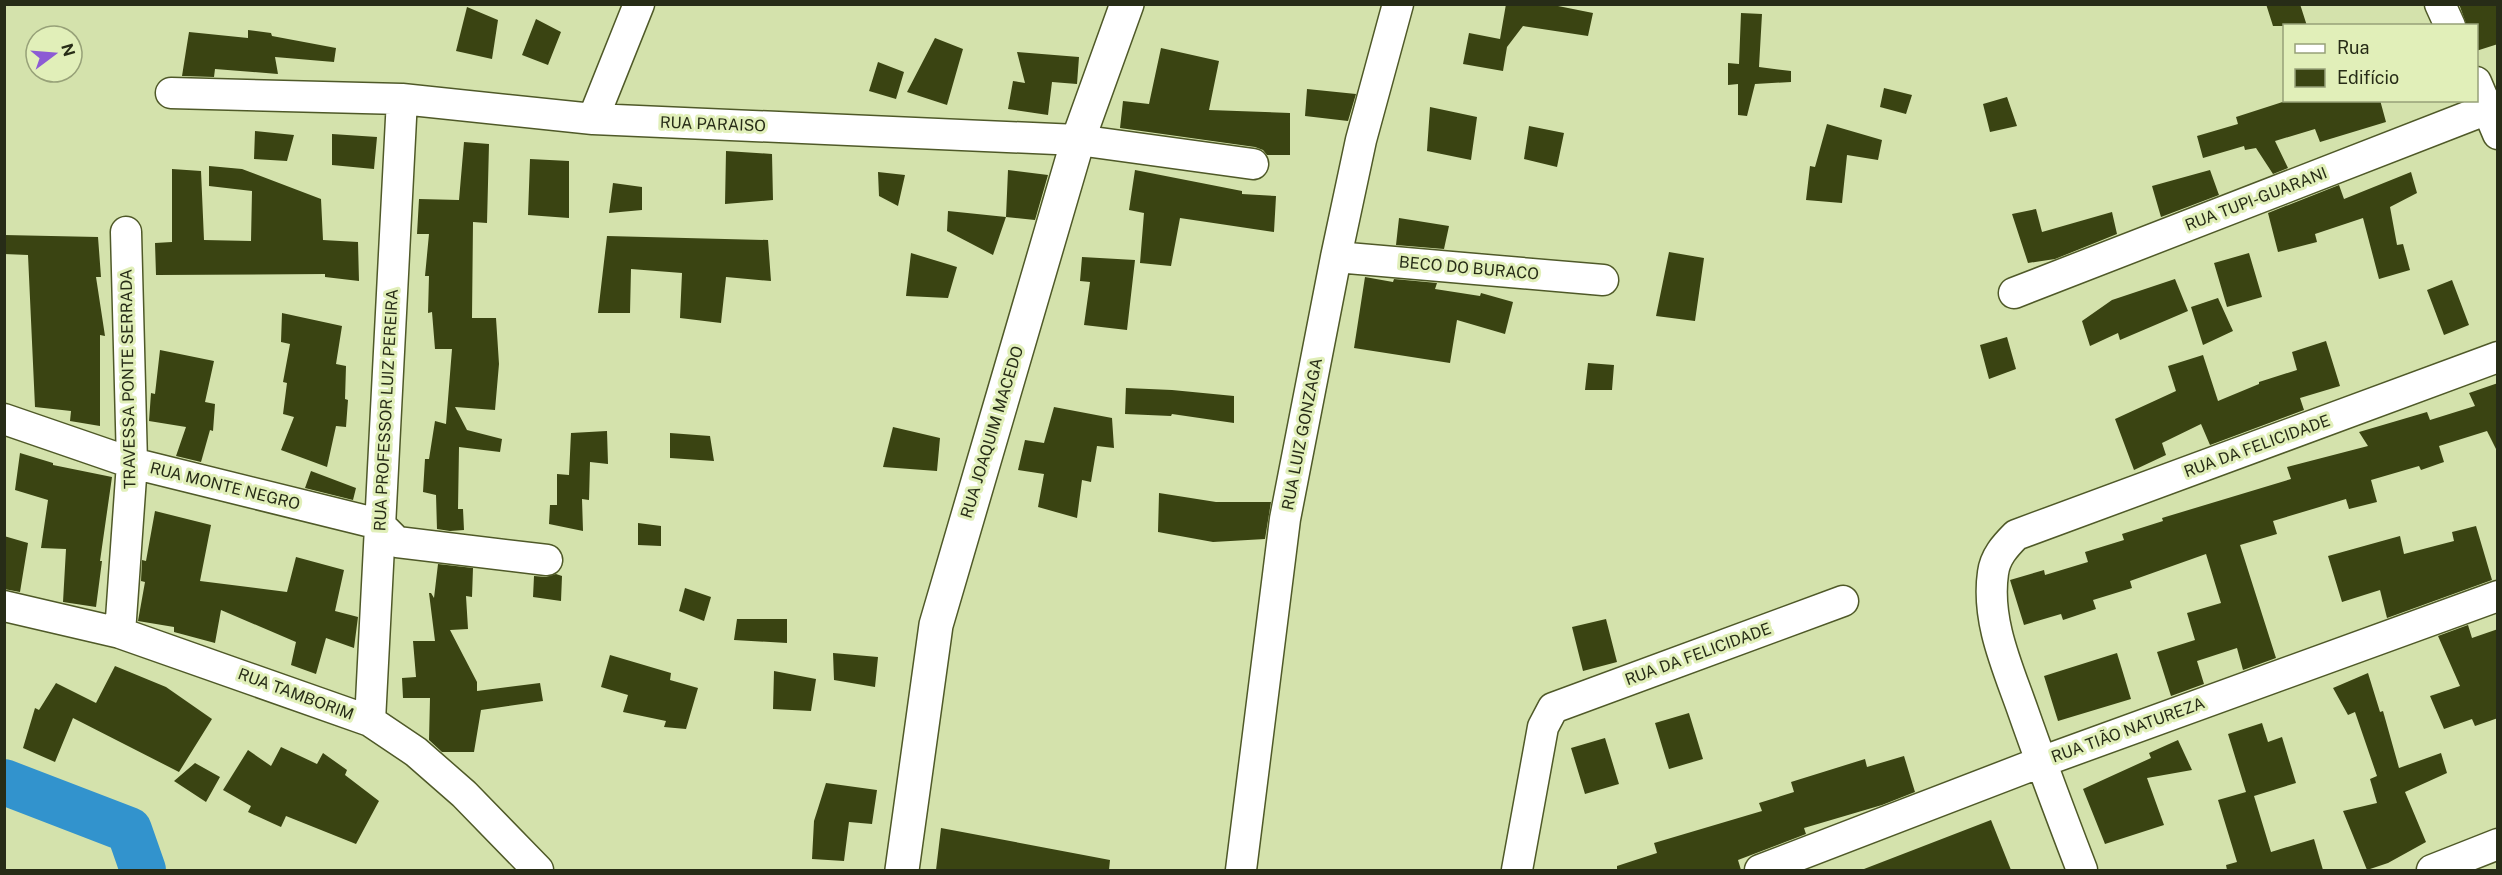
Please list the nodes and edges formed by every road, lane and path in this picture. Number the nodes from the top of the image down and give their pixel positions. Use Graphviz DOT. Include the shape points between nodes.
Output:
graph roads {
  1 [pos="639,4"];
  2 [pos="1127,4"];
  3 [pos="1398,4"];
  4 [pos="2440,4"];
  5 [pos="2449,24"];
  6 [pos="2478,86"];
  7 [pos="171,93"];
  8 [pos="402,99"];
  9 [pos="2495,116"];
  10 [pos="593,119"];
  11 [pos="1078,140"];
  12 [pos="1253,164"];
  13 [pos="126,232"];
  14 [pos="1336,257"];
  15 [pos="1603,280"];
  16 [pos="2014,293"];
  17 [pos="2498,357"];
  18 [pos="4,419"];
  19 [pos="132,463"];
  20 [pos="380,524"];
  21 [pos="546,560"];
  22 [pos="2498,596"];
  23 [pos="1843,601"];
  24 [pos="4,606"];
  25 [pos="120,633"];
  26 [pos="370,721"];
  27 [pos="2041,762"];
  28 [pos="2498,844"];
  29 [pos="538,870"];
  30 [pos="902,870"];
  31 [pos="1241,870"];
  32 [pos="1517,870"];
  33 [pos="1760,870"];
  34 [pos="2082,870"];
  35 [pos="2432,870"];
  1 -- 10 [label="street"];
  2 -- 11 [label="street, RUA JOAQUIM MACEDO"];
  3 -- 14 [label="street, RUA LUIZ GONZAGA" via="1361,140"];
  4 -- 5 [label="street"];
  6 -- 9 [label="street"];
  7 -- 8 [label="street, RUA PARAISO"];
  8 -- 10 [label="street, RUA PARAISO"];
  8 -- 20 [label="street, RUA PROFESSOR LUIZ PEREIRA"];
  9 -- 16 [label="street, RUA TUPI-GUARANI"];
  10 -- 11 [label="street, RUA PARAISO"];
  11 -- 12 [label="street, RUA PARAISO"];
  11 -- 30 [label="street, RUA JOAQUIM MACEDO" via="936,625"];
  13 -- 19 [label="street, TRAVESSA PONTE SERRADA"];
  14 -- 15 [label="street, BECO DO BURACO"];
  14 -- 31 [label="street, RUA LUIZ GONZAGA" via="1285,519"];
  17 -- 27 [label="street, RUA DA FELICIDADE" via="2016,535 2005,546 1993,571 1992,605 1998,641"];
  18 -- 19 [label="street, RUA MONTE NEGRO"];
  19 -- 20 [label="street, RUA MONTE NEGRO"];
  19 -- 25 [label="street, TRAVESSA PONTE SERRADA"];
  20 -- 21 [label="street" via="397,542"];
  20 -- 26 [label="street, RUA PROFESSOR LUIZ PEREIRA"];
  22 -- 27 [label="street, RUA TIÃO NATUREZA"];
  23 -- 32 [label="street, RUA DA FELICIDADE" via="1553,708 1543,727"];
  24 -- 25 [label="street, RUA TAMBORIM"];
  25 -- 26 [label="street, RUA TAMBORIM"];
  26 -- 29 [label="street, RUA TAMBORIM" via="416,752 456,787"];
  27 -- 33 [label="street, RUA TIÃO NATUREZA"];
  27 -- 34 [label="street"];
  28 -- 35 [label="street"];
}
